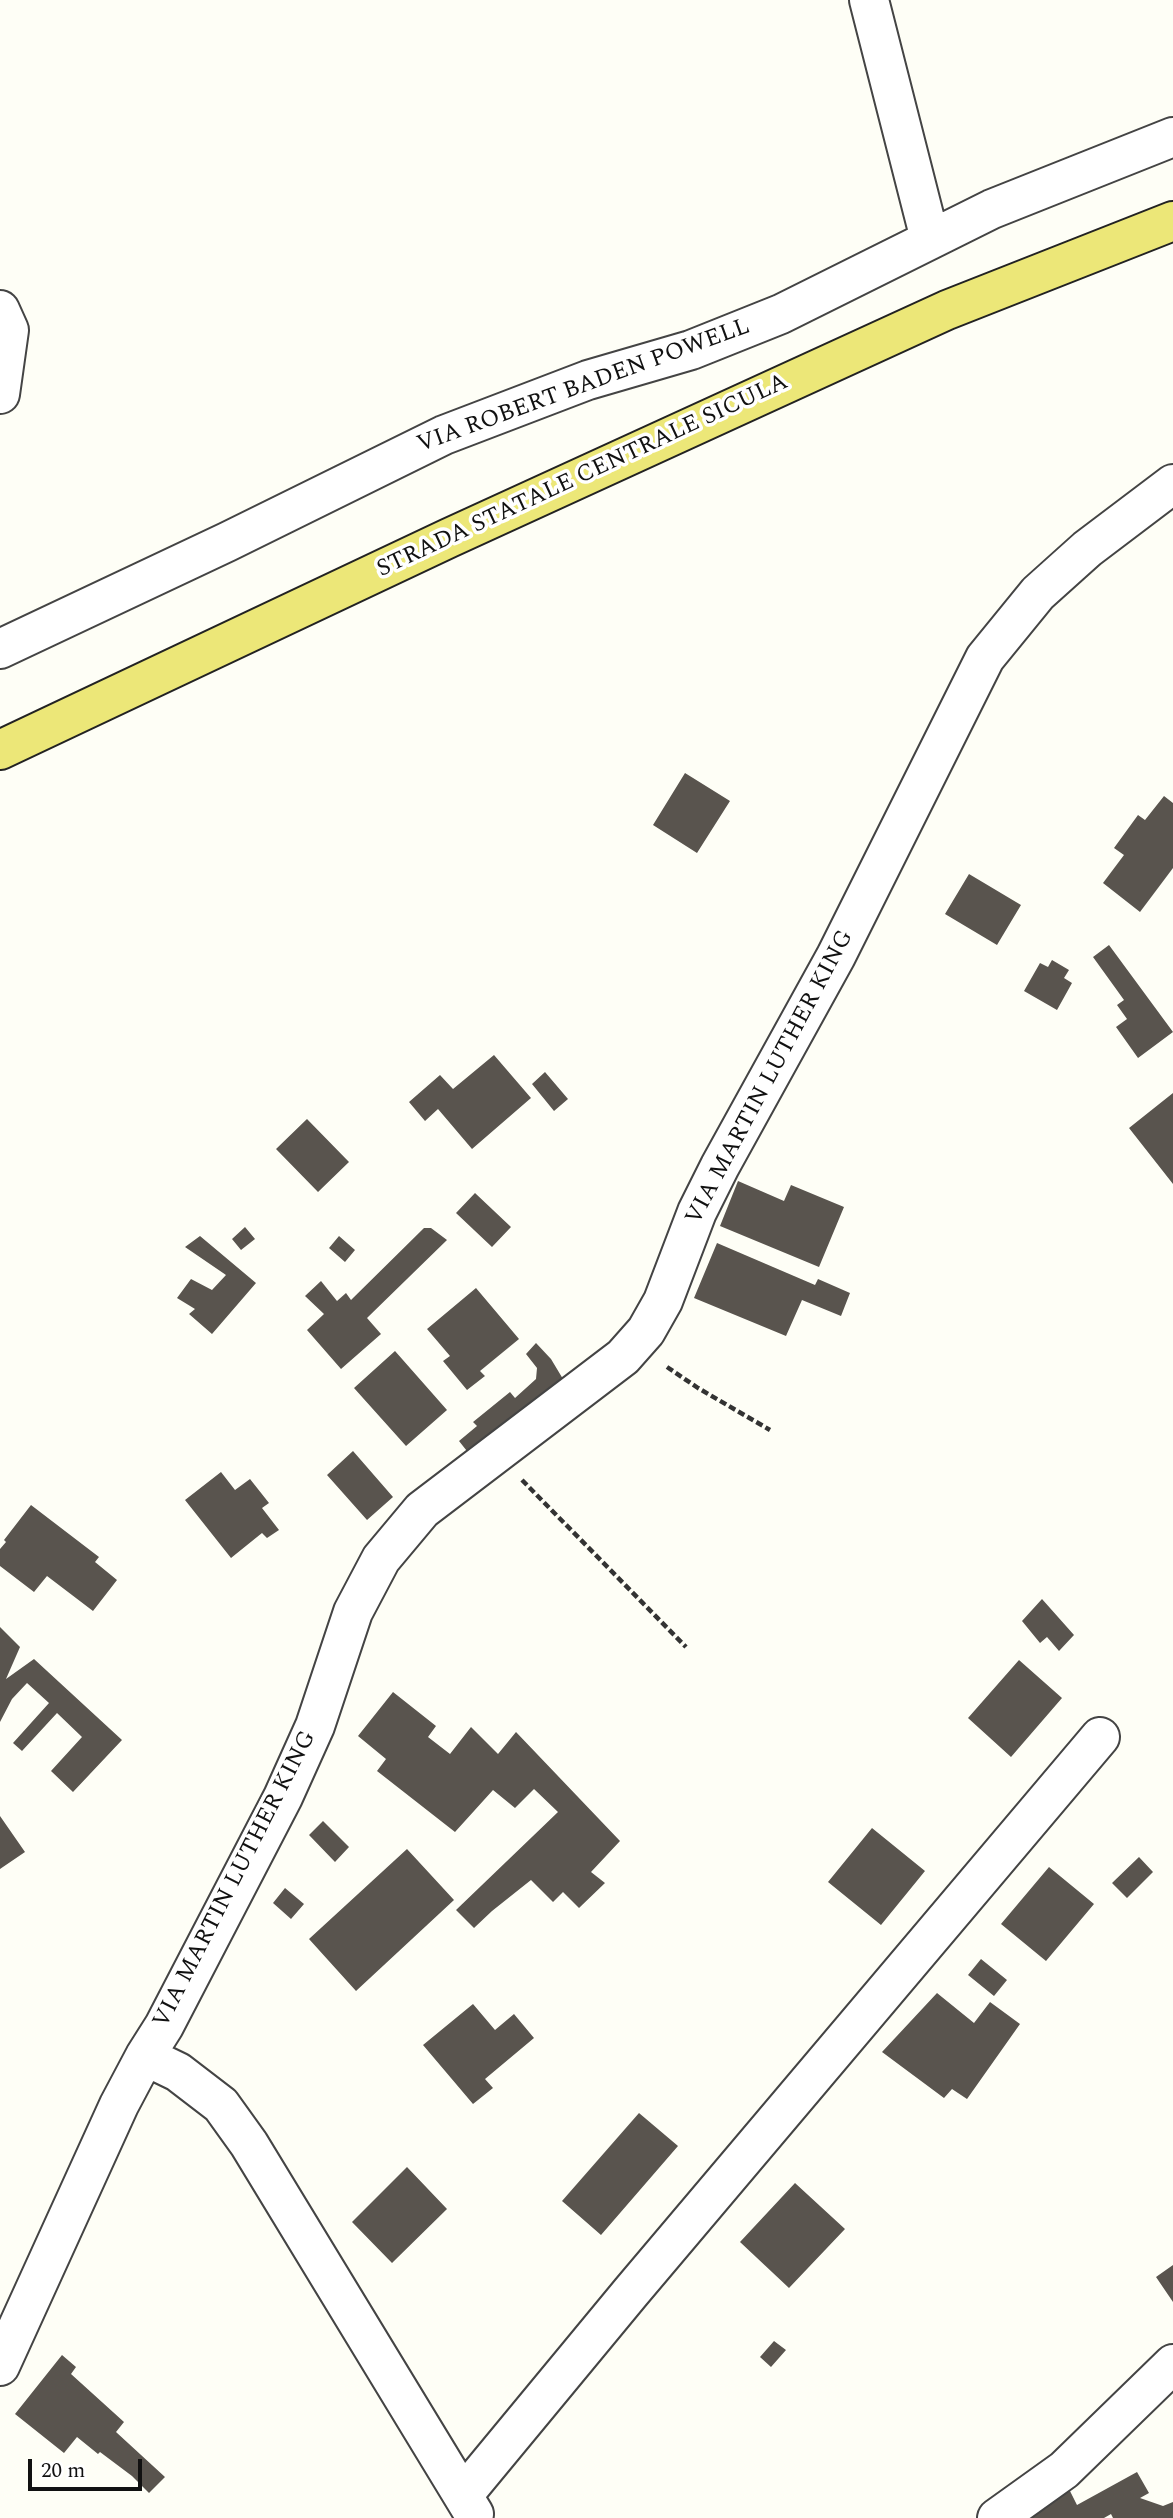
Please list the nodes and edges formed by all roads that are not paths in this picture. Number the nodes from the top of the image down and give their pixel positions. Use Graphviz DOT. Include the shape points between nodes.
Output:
graph roads {
  1 [pos="869,0"];
  2 [pos="1173,137"];
  3 [pos="1173,222"];
  4 [pos="930,239"];
  5 [pos="0,310"];
  6 [pos="0,394"];
  7 [pos="1173,484"];
  8 [pos="0,649"];
  9 [pos="0,750"];
  10 [pos="1100,1737"];
  11 [pos="145,2056"];
  12 [pos="1173,2364"];
  13 [pos="0,2366"];
  14 [pos="470,2506"];
  15 [pos="998,2518"];
  1 -- 4 [label="street"];
  2 -- 4 [label="street, VIA ROBERT BADEN POWELL" via="992,209"];
  3 -- 9 [label="main road, STRADA STATALE CENTRALE SICULA" via="947,310"];
  4 -- 8 [label="street, VIA ROBERT BADEN POWELL" via="781,314 444,435"];
  5 -- 6 [label="street" via="9,330"];
  7 -- 11 [label="street, VIA MARTIN LUTHER KING" via="1038,593 985,658 836,956 715,1177 646,1331 594,1379 422,1510 381,1559 353,1612 315,1726 283,1797"];
  10 -- 14 [label="street" via="631,2292"];
  11 -- 13 [label="street, VIA MARTIN LUTHER KING"];
  11 -- 14 [label="street" via="178,2072 220,2105 249,2144"];
  12 -- 15 [label="street" via="1064,2470"];
}
